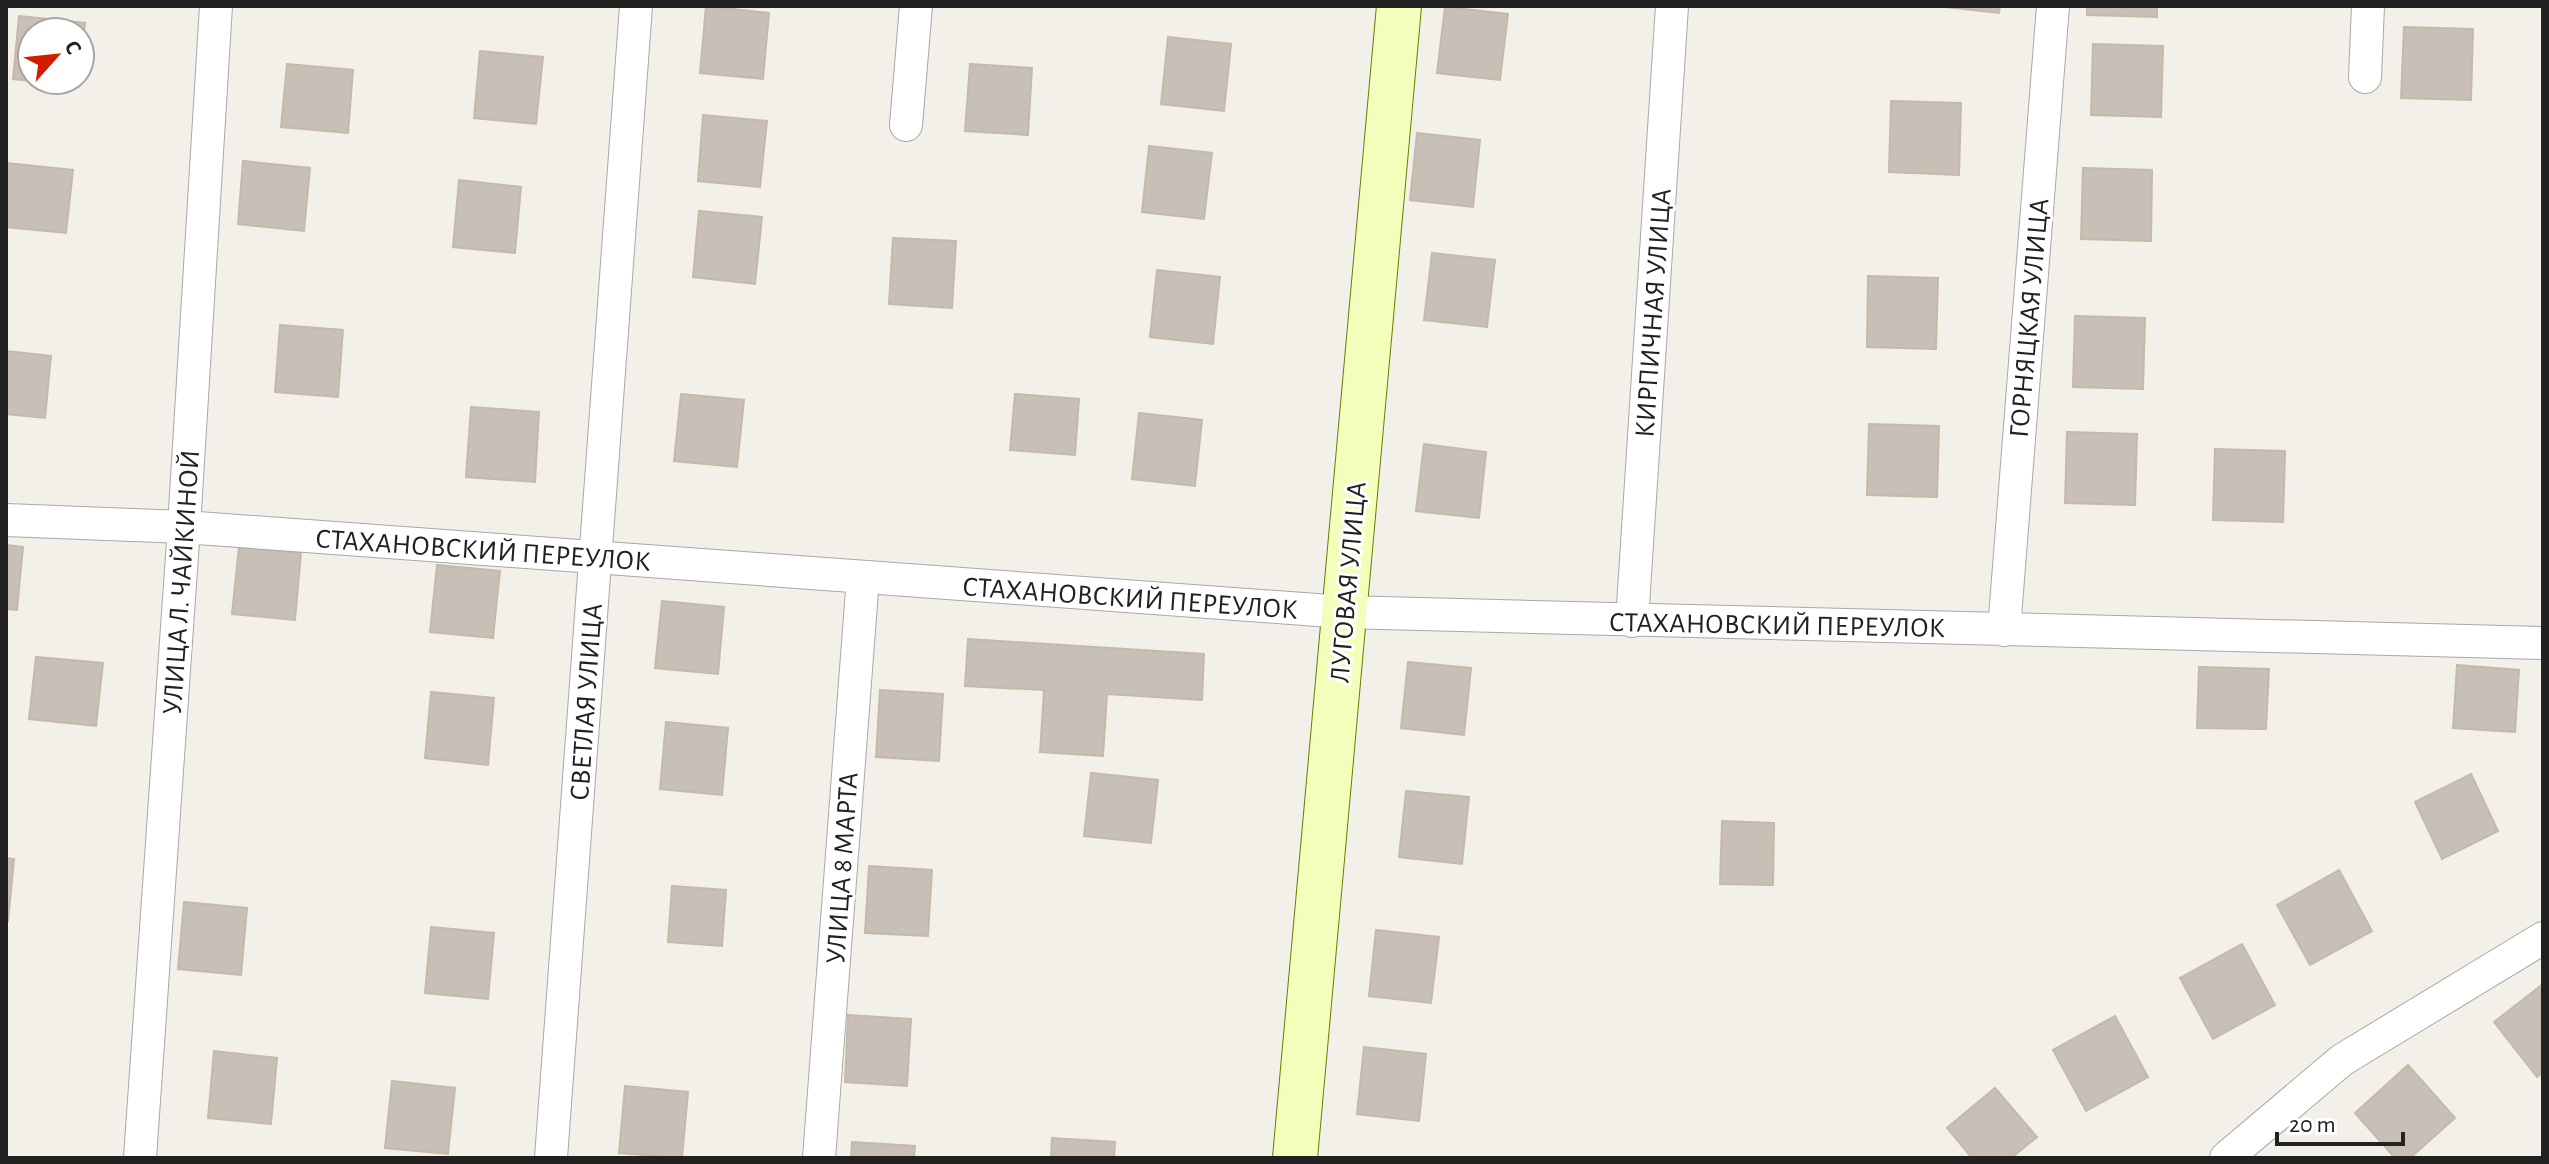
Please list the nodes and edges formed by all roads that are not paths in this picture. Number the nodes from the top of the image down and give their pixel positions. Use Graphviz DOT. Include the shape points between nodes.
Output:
graph roads {
  1 [pos="216,6"];
  2 [pos="636,6"];
  3 [pos="916,6"];
  4 [pos="1399,6"];
  5 [pos="1672,6"];
  6 [pos="2053,6"];
  7 [pos="2368,6"];
  8 [pos="2365,77"];
  9 [pos="906,125"];
  10 [pos="6,520"];
  11 [pos="184,527"];
  12 [pos="596,557"];
  13 [pos="863,577"];
  14 [pos="1344,612"];
  15 [pos="1632,621"];
  16 [pos="2004,630"];
  17 [pos="2543,643"];
  18 [pos="2543,938"];
  19 [pos="140,1158"];
  20 [pos="551,1158"];
  21 [pos="819,1158"];
  22 [pos="1295,1158"];
  23 [pos="2226,1158"];
  1 -- 11 [label="street, УЛИЦА Л. ЧАЙКИНОЙ"];
  2 -- 12 [label="street, СВЕТЛАЯ УЛИЦА"];
  3 -- 9 [label="street"];
  4 -- 14 [label="street, ЛУГОВАЯ УЛИЦА"];
  5 -- 15 [label="street, КИРПИЧНАЯ УЛИЦА"];
  6 -- 16 [label="street, ГОРНЯЦКАЯ УЛИЦА"];
  7 -- 8 [label="street"];
  10 -- 11 [label="street, СТАХАНОВСКИЙ ПЕРЕУЛОК"];
  11 -- 12 [label="street, СТАХАНОВСКИЙ ПЕРЕУЛОК"];
  11 -- 19 [label="street, УЛИЦА Л. ЧАЙКИНОЙ"];
  12 -- 13 [label="street, СТАХАНОВСКИЙ ПЕРЕУЛОК"];
  12 -- 20 [label="street, СВЕТЛАЯ УЛИЦА"];
  13 -- 14 [label="street, СТАХАНОВСКИЙ ПЕРЕУЛОК"];
  13 -- 21 [label="street, УЛИЦА 8 МАРТА"];
  14 -- 15 [label="street, СТАХАНОВСКИЙ ПЕРЕУЛОК"];
  14 -- 22 [label="street, ЛУГОВАЯ УЛИЦА"];
  15 -- 16 [label="street, СТАХАНОВСКИЙ ПЕРЕУЛОК"];
  16 -- 17 [label="street, СТАХАНОВСКИЙ ПЕРЕУЛОК"];
  18 -- 23 [label="street" via="2342,1060"];
}
